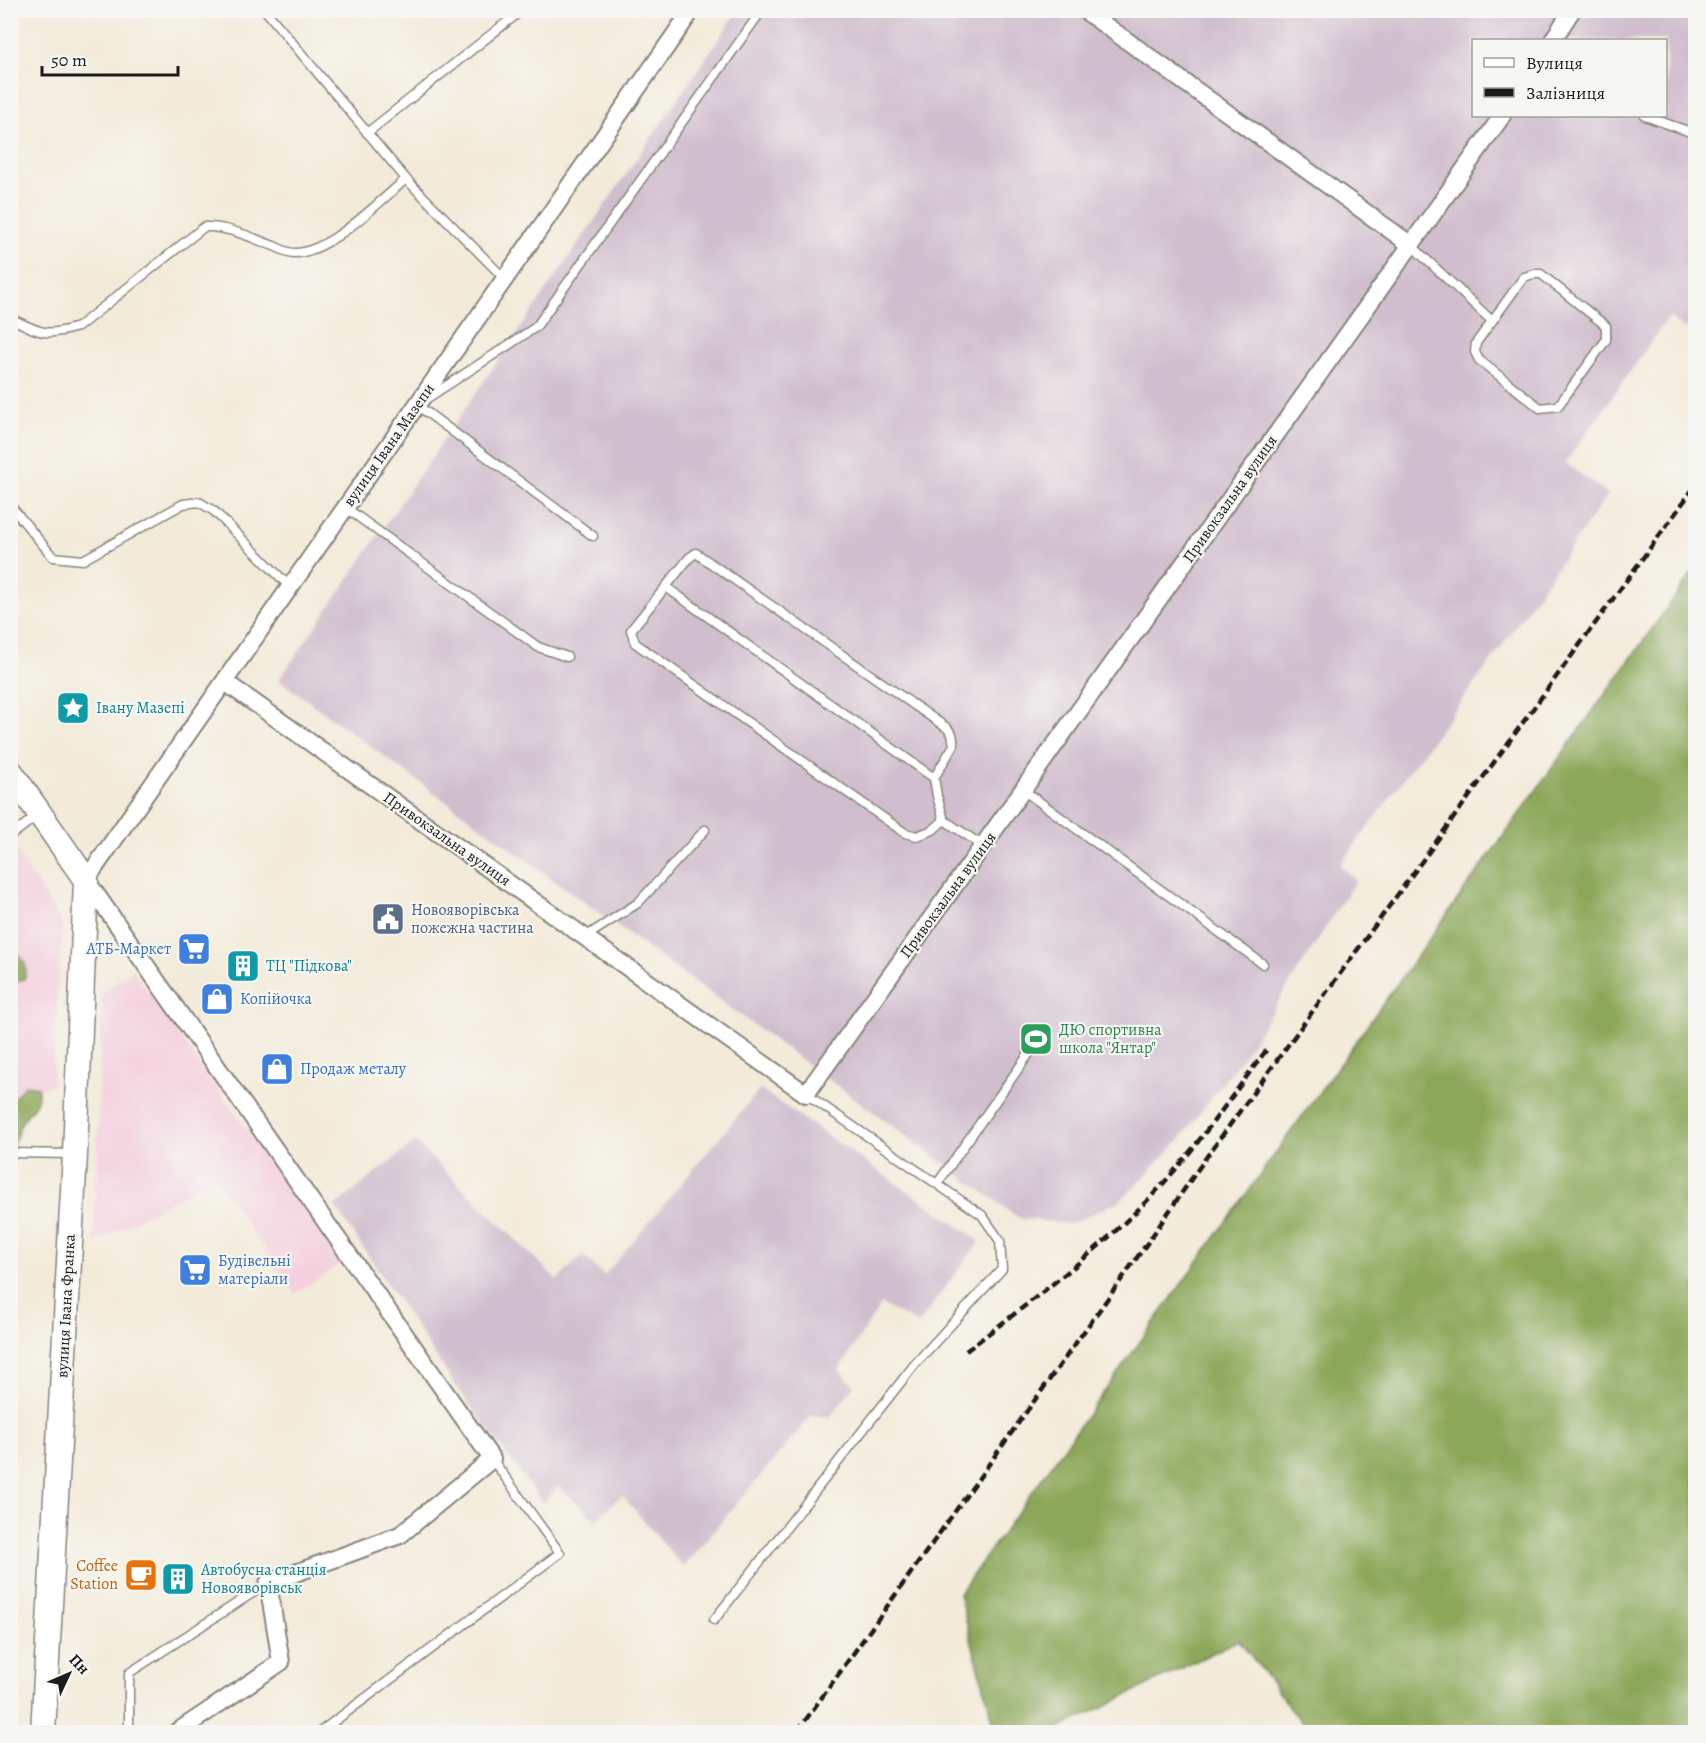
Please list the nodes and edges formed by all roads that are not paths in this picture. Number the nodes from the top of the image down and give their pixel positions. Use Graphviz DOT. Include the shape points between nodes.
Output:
graph roads {
  1 [pos="265,10"];
  2 [pos="522,10"];
  3 [pos="692,10"];
  4 [pos="762,10"];
  5 [pos="1084,10"];
  6 [pos="1572,10"];
  7 [pos="1553,39"];
  8 [pos="1501,117"];
  9 [pos="1648,117"];
  10 [pos="368,133"];
  11 [pos="1695,134"];
  12 [pos="406,179"];
  13 [pos="1411,245"];
  14 [pos="505,279"];
  15 [pos="10,318"];
  16 [pos="1492,321"];
  17 [pos="417,405"];
  18 [pos="10,505"];
  19 [pos="346,508"];
  20 [pos="593,536"];
  21 [pos="290,587"];
  22 [pos="666,587"];
  23 [pos="567,657"];
  24 [pos="225,682"];
  25 [pos="10,771"];
  26 [pos="934,778"];
  27 [pos="1023,790"];
  28 [pos="41,813"];
  29 [pos="944,820"];
  30 [pos="705,830"];
  31 [pos="10,836"];
  32 [pos="983,846"];
  33 [pos="86,880"];
  34 [pos="584,937"];
  35 [pos="1263,964"];
  36 [pos="1033,1048"];
  37 [pos="806,1094"];
  38 [pos="10,1153"];
  39 [pos="75,1154"];
  40 [pos="937,1184"];
  41 [pos="492,1459"];
  42 [pos="268,1583"];
  43 [pos="714,1620"];
  44 [pos="43,1732"];
  45 [pos="129,1732"];
  46 [pos="177,1732"];
  47 [pos="320,1732"];
  1 -- 10 [label="lane"];
  2 -- 10 [label="lane"];
  3 -- 14 [label="street, вулиця Івана Мазепи"];
  4 -- 17 [label="lane" via="536,327"];
  5 -- 13 [label="street"];
  6 -- 7 [label="street"];
  8 -- 13 [label="street, Привокзальна вулиця"];
  9 -- 11 [label="lane"];
  10 -- 12 [label="lane"];
  12 -- 14 [label="lane"];
  12 -- 15 [label="lane" via="330,242 312,250 294,254 231,230 204,227 78,327 54,334"];
  13 -- 16 [label="lane"];
  13 -- 27 [label="street, Привокзальна вулиця"];
  14 -- 17 [label="street, вулиця Івана Мазепи"];
  16 -- 16 [label="lane" via="1524,277 1541,274 1599,319 1606,327 1606,340 1558,406 1540,408 1479,360 1476,343"];
  17 -- 19 [label="street, вулиця Івана Мазепи"];
  17 -- 20 [label="lane"];
  18 -- 21 [label="lane" via="53,557 83,560 183,504 199,502 214,511"];
  19 -- 21 [label="street, вулиця Івана Мазепи"];
  19 -- 23 [label="lane" via="538,647"];
  21 -- 24 [label="street, вулиця Івана Мазепи"];
  22 -- 26 [label="lane"];
  22 -- 26 [label="lane" via="696,553 947,728 954,745"];
  22 -- 29 [label="lane" via="631,630 635,643 905,832 917,836"];
  24 -- 33 [label="street, вулиця Івана Мазепи"];
  24 -- 34 [label="street, Привокзальна вулиця"];
  25 -- 28 [label="street"];
  26 -- 29 [label="lane"];
  27 -- 32 [label="street, Привокзальна вулиця"];
  27 -- 35 [label="lane"];
  28 -- 31 [label="lane"];
  28 -- 33 [label="street"];
  29 -- 32 [label="lane"];
  30 -- 34 [label="lane" via="638,903"];
  32 -- 37 [label="street, Привокзальна вулиця"];
  33 -- 39 [label="street, вулиця Івана Франка"];
  33 -- 41 [label="street"];
  34 -- 37 [label="street, Привокзальна вулиця"];
  36 -- 40 [label="lane"];
  37 -- 40 [label="lane"];
  38 -- 39 [label="lane"];
  39 -- 44 [label="street, вулиця Івана Франка"];
  40 -- 43 [label="lane" via="982,1215 1000,1241 1002,1269 915,1364"];
  41 -- 42 [label="street" via="400,1535"];
  41 -- 47 [label="lane" via="560,1553"];
  42 -- 45 [label="lane" via="129,1673"];
  42 -- 46 [label="street" via="281,1662"];
}
